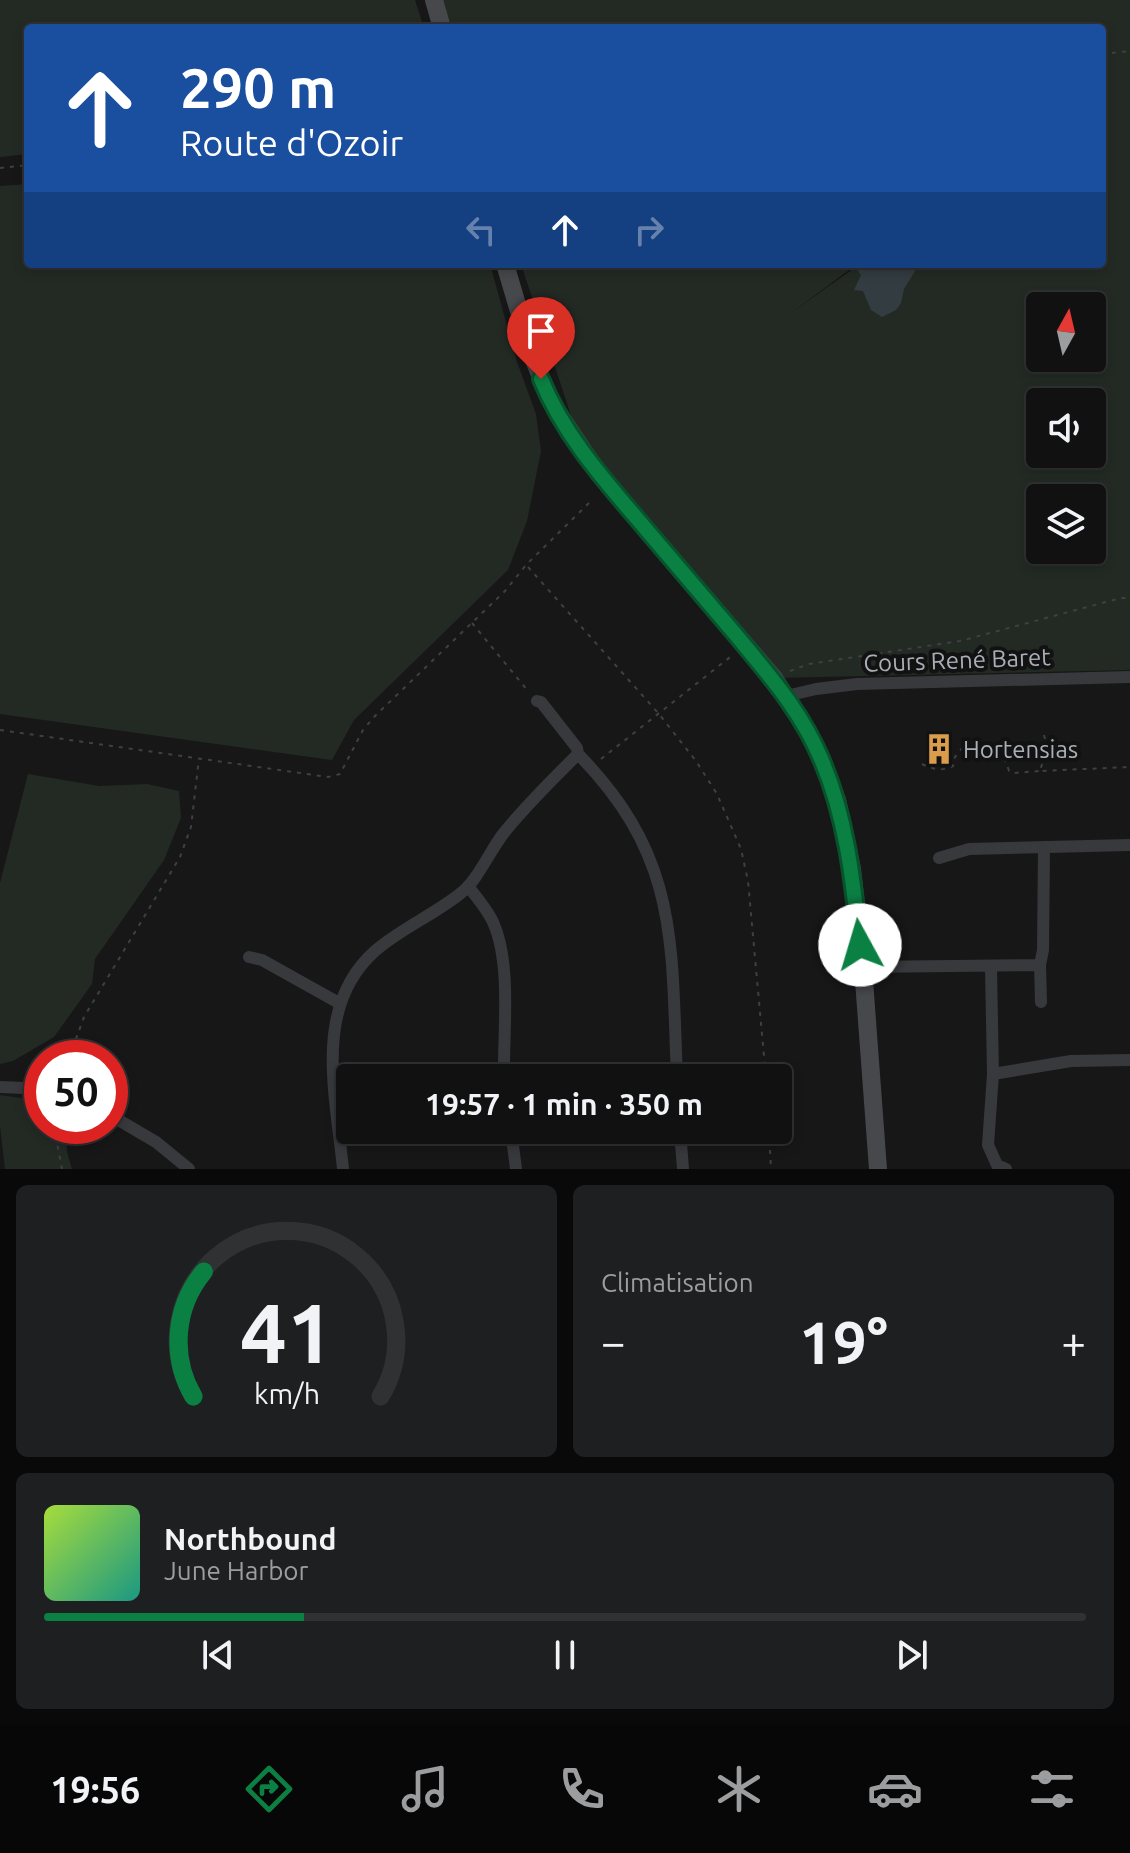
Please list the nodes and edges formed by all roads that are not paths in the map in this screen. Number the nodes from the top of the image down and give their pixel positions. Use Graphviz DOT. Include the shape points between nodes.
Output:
graph roads {
  1 [pos="434,0"];
  2 [pos="441,24"];
  3 [pos="506,268"];
  4 [pos="1130,677"];
  5 [pos="786,696"];
  6 [pos="537,701"];
  7 [pos="578,754"];
  8 [pos="1130,845"];
  9 [pos="1044,847"];
  10 [pos="939,858"];
  11 [pos="468,886"];
  12 [pos="249,957"];
  13 [pos="1040,965"];
  14 [pos="863,967"];
  15 [pos="991,968"];
  16 [pos="1041,1002"];
  17 [pos="339,1003"];
  18 [pos="1130,1060"];
  19 [pos="504,1064"];
  20 [pos="676,1064"];
  21 [pos="993,1074"];
  22 [pos="0,1087"];
  23 [pos="24,1090"];
  24 [pos="128,1126"];
  25 [pos="513,1144"];
  26 [pos="681,1144"];
  27 [pos="998,1168"];
  28 [pos="189,1169"];
  29 [pos="343,1169"];
  30 [pos="516,1169"];
  31 [pos="683,1169"];
  32 [pos="878,1169"];
  1 -- 2 [label="main road"];
  3 -- 5 [label="main road" via="551,402 599,474"];
  4 -- 5 [label="street, Cours René Baret" via="857,684"];
  5 -- 14 [label="main road" via="822,759 837,800 852,869"];
  6 -- 7 [label="street"];
  7 -- 11 [label="street" via="517,816"];
  7 -- 20 [label="street" via="640,834 659,881 671,943"];
  8 -- 9 [label="street"];
  9 -- 10 [label="street" via="969,849"];
  9 -- 13 [label="street"];
  11 -- 17 [label="street" via="373,953"];
  11 -- 19 [label="street" via="492,920 501,949"];
  12 -- 17 [label="street"];
  13 -- 15 [label="street"];
  13 -- 16 [label="street"];
  14 -- 15 [label="street"];
  14 -- 32 [label="main road"];
  15 -- 21 [label="street"];
  17 -- 29 [label="street" via="332,1048"];
  18 -- 21 [label="street" via="1054,1063"];
  21 -- 27 [label="street" via="988,1145"];
  22 -- 23 [label="street"];
  24 -- 28 [label="street"];
  25 -- 30 [label="street"];
  26 -- 31 [label="street"];
}
